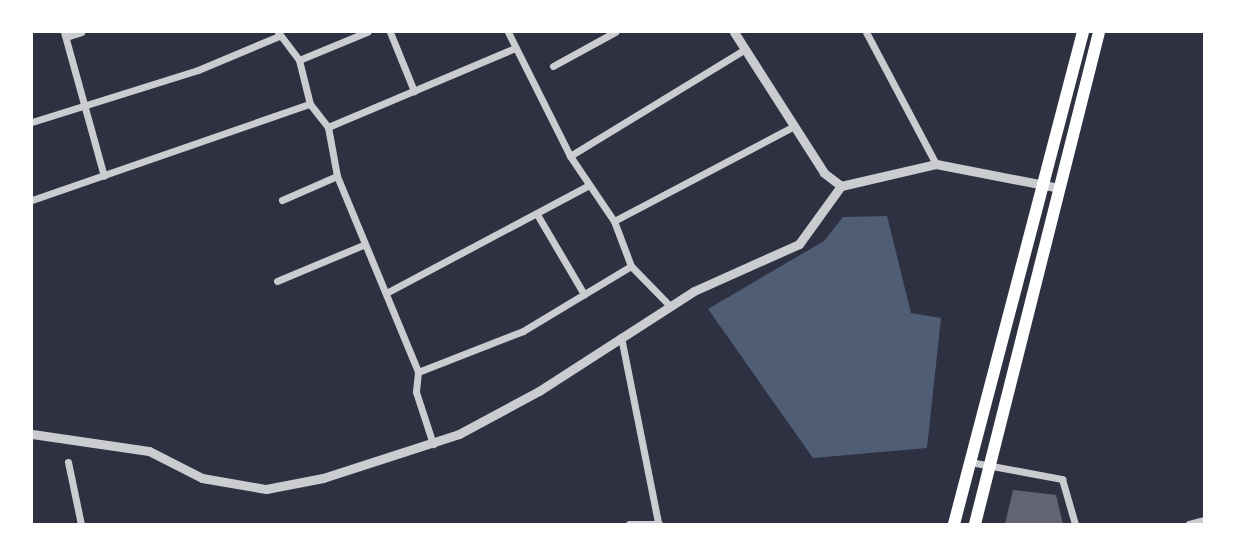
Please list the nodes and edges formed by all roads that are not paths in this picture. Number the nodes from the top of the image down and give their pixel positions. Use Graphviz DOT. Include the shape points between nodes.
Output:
graph roads {
  1 [pos="81,32"];
  2 [pos="367,32"];
  3 [pos="390,32"];
  4 [pos="508,32"];
  5 [pos="615,32"];
  6 [pos="734,32"];
  7 [pos="866,32"];
  8 [pos="1083,32"];
  9 [pos="1099,32"];
  10 [pos="65,34"];
  11 [pos="279,34"];
  12 [pos="515,48"];
  13 [pos="745,49"];
  14 [pos="299,60"];
  15 [pos="553,66"];
  16 [pos="414,91"];
  17 [pos="310,104"];
  18 [pos="84,106"];
  19 [pos="32,122"];
  20 [pos="794,126"];
  21 [pos="328,127"];
  22 [pos="570,156"];
  23 [pos="936,164"];
  24 [pos="104,176"];
  25 [pos="337,176"];
  26 [pos="1042,184"];
  27 [pos="587,186"];
  28 [pos="841,186"];
  29 [pos="1059,188"];
  30 [pos="32,200"];
  31 [pos="282,200"];
  32 [pos="538,216"];
  33 [pos="614,221"];
  34 [pos="363,245"];
  35 [pos="631,266"];
  36 [pos="277,281"];
  37 [pos="388,292"];
  38 [pos="583,294"];
  39 [pos="670,306"];
  40 [pos="621,337"];
  41 [pos="418,372"];
  42 [pos="32,434"];
  43 [pos="433,444"];
  44 [pos="68,462"];
  45 [pos="970,462"];
  46 [pos="989,467"];
  47 [pos="1205,520"];
  48 [pos="658,523"];
  49 [pos="81,524"];
  50 [pos="629,524"];
  51 [pos="954,524"];
  52 [pos="975,524"];
  53 [pos="1075,524"];
  54 [pos="1189,524"];
  1 -- 10 [label="street"];
  2 -- 14 [label="street"];
  3 -- 16 [label="street"];
  4 -- 12 [label="street"];
  5 -- 15 [label="street"];
  6 -- 13 [label="street"];
  7 -- 23 [label="street"];
  8 -- 26 [label="highway"];
  9 -- 29 [label="highway"];
  10 -- 18 [label="street"];
  11 -- 14 [label="street"];
  11 -- 18 [label="street" via="198,70"];
  12 -- 16 [label="street"];
  12 -- 22 [label="street"];
  13 -- 20 [label="street"];
  13 -- 22 [label="street"];
  14 -- 17 [label="street"];
  16 -- 21 [label="street"];
  17 -- 21 [label="street"];
  17 -- 24 [label="street"];
  18 -- 19 [label="street"];
  18 -- 24 [label="street"];
  20 -- 28 [label="street" via="824,173"];
  20 -- 33 [label="street"];
  21 -- 25 [label="street"];
  22 -- 27 [label="street"];
  23 -- 26 [label="street"];
  23 -- 28 [label="street"];
  24 -- 30 [label="street"];
  25 -- 31 [label="street"];
  25 -- 34 [label="street"];
  26 -- 29 [label="street"];
  26 -- 45 [label="highway"];
  27 -- 32 [label="street"];
  27 -- 33 [label="street"];
  28 -- 39 [label="street" via="799,244"];
  29 -- 46 [label="highway"];
  32 -- 37 [label="street"];
  32 -- 38 [label="street"];
  33 -- 35 [label="street"];
  34 -- 36 [label="street"];
  34 -- 37 [label="street"];
  35 -- 38 [label="street"];
  35 -- 39 [label="street"];
  37 -- 41 [label="street"];
  38 -- 41 [label="street" via="523,331"];
  39 -- 40 [label="street"];
  40 -- 43 [label="street" via="539,391"];
  40 -- 48 [label="street"];
  41 -- 43 [label="street" via="416,392"];
  42 -- 43 [label="street" via="149,451 202,478 266,489"];
  44 -- 49 [label="street"];
  45 -- 46 [label="street"];
  45 -- 51 [label="highway"];
  46 -- 52 [label="highway"];
  46 -- 53 [label="street" via="1062,479"];
  47 -- 54 [label="street"];
  48 -- 50 [label="street"];
}
